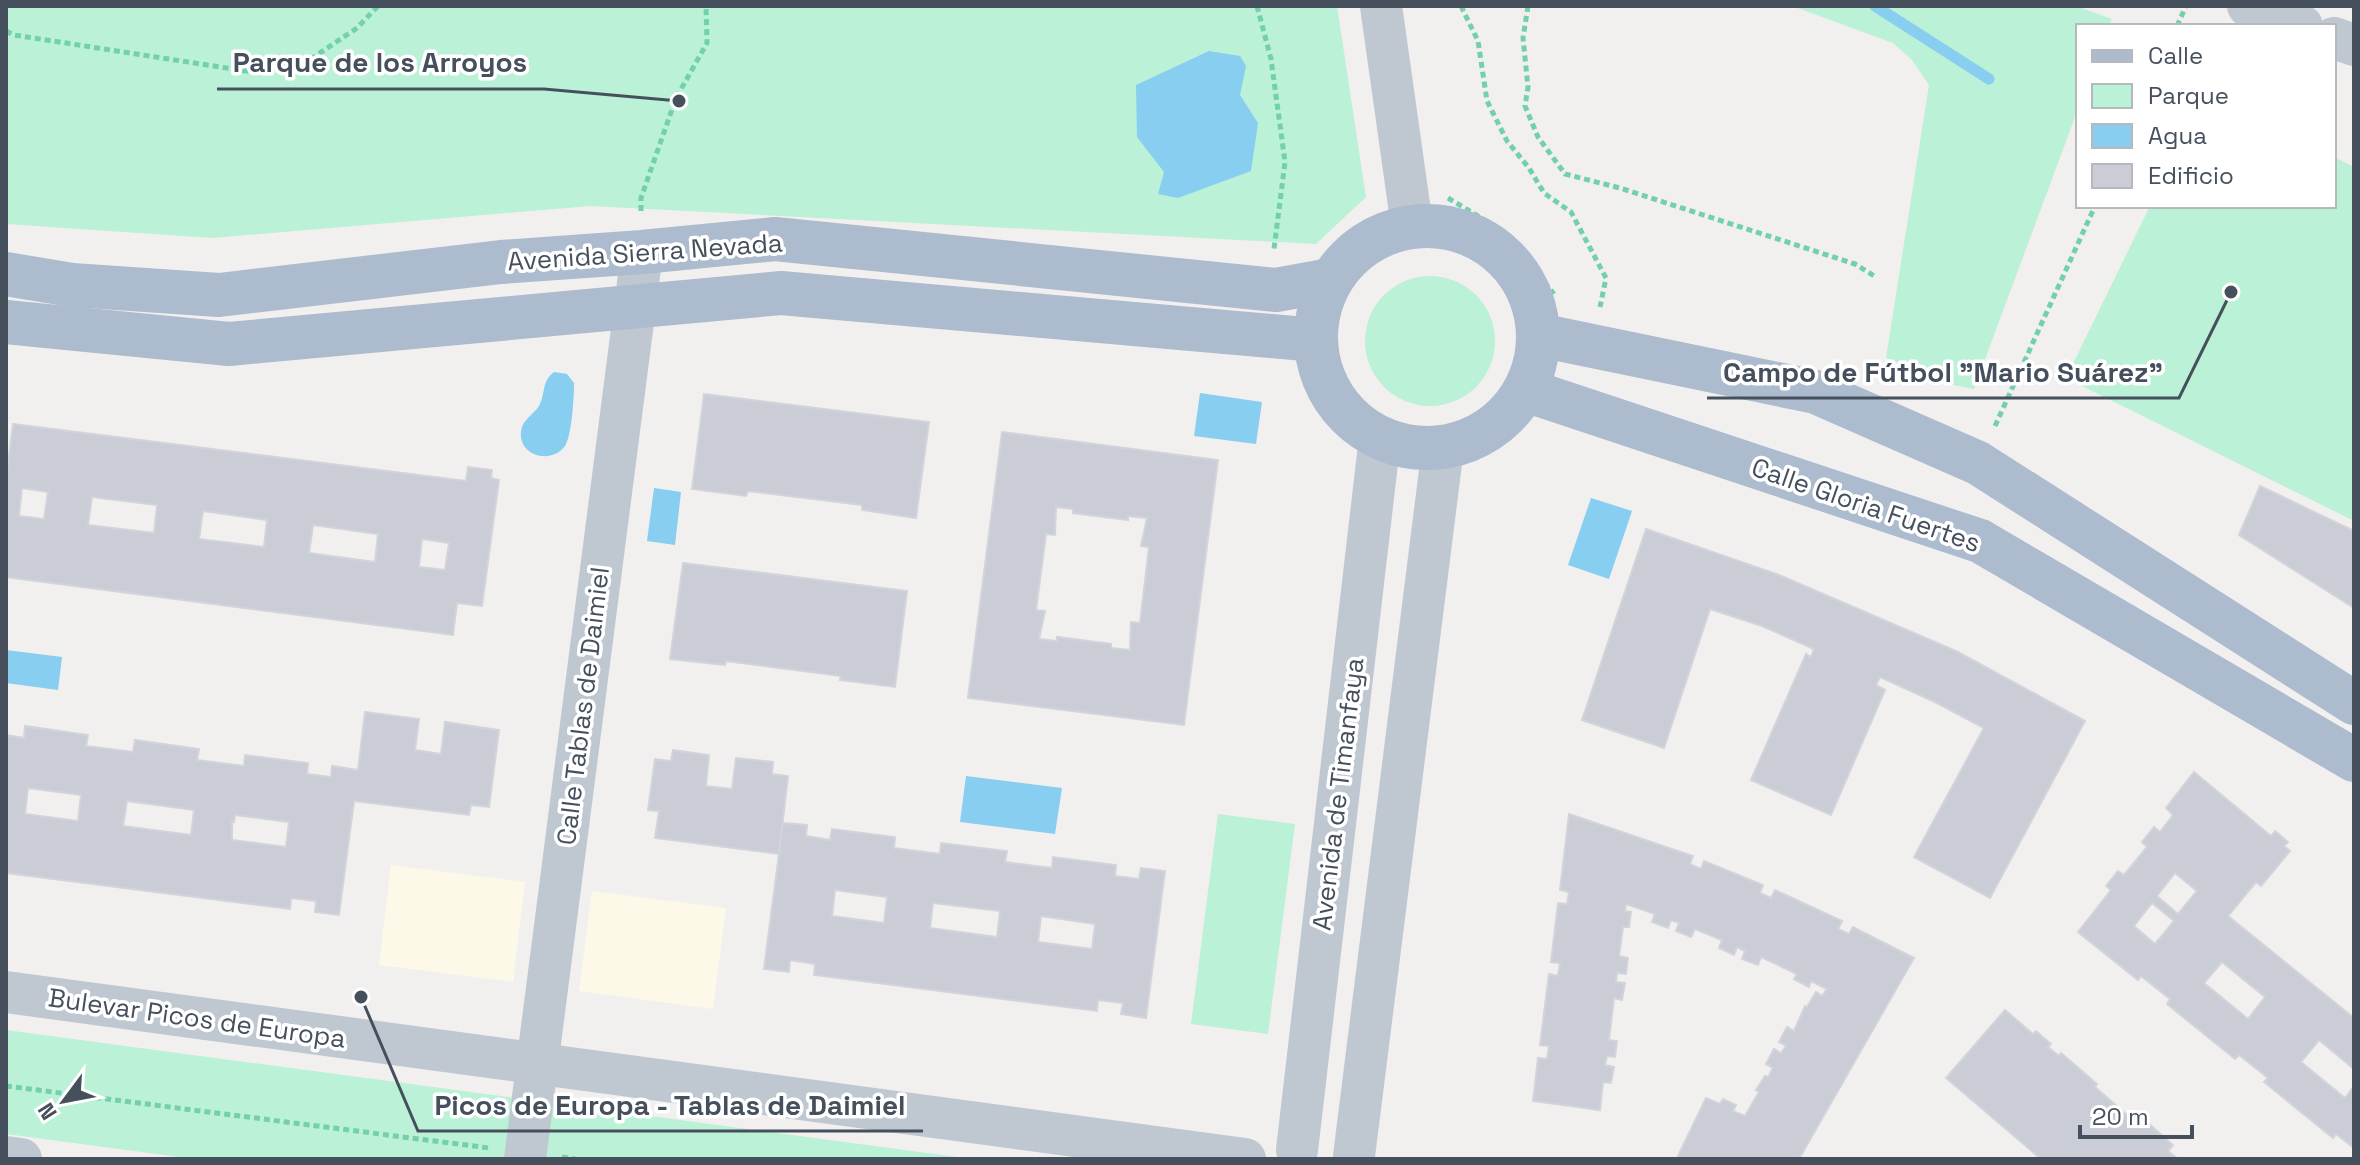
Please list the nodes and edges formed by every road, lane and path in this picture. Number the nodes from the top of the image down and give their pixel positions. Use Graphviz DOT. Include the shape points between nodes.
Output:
graph roads {
  1 [pos="378,6"];
  2 [pos="706,6"];
  3 [pos="1257,6"];
  4 [pos="1381,6"];
  5 [pos="1461,6"];
  6 [pos="1528,6"];
  7 [pos="2248,6"];
  8 [pos="2297,24"];
  9 [pos="6,31"];
  10 [pos="1444,195"];
  11 [pos="2094,208"];
  12 [pos="1412,226"];
  13 [pos="1274,251"];
  14 [pos="642,252"];
  15 [pos="6,274"];
  16 [pos="1876,277"];
  17 [pos="1331,280"];
  18 [pos="1566,302"];
  19 [pos="634,307"];
  20 [pos="1590,308"];
  21 [pos="6,322"];
  22 [pos="1539,335"];
  23 [pos="1316,340"];
  24 [pos="1525,390"];
  25 [pos="1380,437"];
  26 [pos="1443,447"];
  27 [pos="1978,463"];
  28 [pos="2354,703"];
  29 [pos="2354,760"];
  30 [pos="6,992"];
  31 [pos="537,1062"];
  32 [pos="6,1086"];
  33 [pos="1170,1154"];
  34 [pos="1285,1155"];
  35 [pos="525,1156"];
  36 [pos="6,1157"];
  37 [pos="1356,1158"];
  38 [pos="21,1159"];
  39 [pos="575,1159"];
  40 [pos="1245,1159"];
  1 -- 9 [label="path" via="357,28 305,63 246,71"];
  2 -- 14 [label="path" via="707,43 676,98 641,198"];
  3 -- 13 [label="path" via="1271,59 1285,162"];
  4 -- 12 [label="street"];
  5 -- 20 [label="path" via="1478,41 1487,101 1507,141 1544,193 1571,212 1606,278 1601,307"];
  6 -- 16 [label="path" via="1523,38 1525,106 1538,137 1565,174 1840,259"];
  7 -- 8 [label="street"];
  10 -- 18 [label="path" via="1503,231 1552,294"];
  11 -- 27 [label="path"];
  12 -- 17 [label="main road" via="1380,236 1353,254"];
  12 -- 22 [label="main road" via="1444,227 1474,236 1501,254 1521,277"];
  14 -- 15 [label="main road, Avenida Sierra Nevada" via="501,262 219,295 72,285"];
  14 -- 17 [label="main road, Avenida Sierra Nevada" via="775,239 1276,290"];
  14 -- 19 [label="street, Calle Tablas de Daimiel"];
  17 -- 23 [label="main road" via="1319,309"];
  19 -- 21 [label="main road, Avenida Sierra Nevada" via="229,344"];
  19 -- 23 [label="main road, Avenida Sierra Nevada" via="781,293"];
  19 -- 31 [label="street, Calle Tablas de Daimiel"];
  22 -- 24 [label="main road"];
  22 -- 27 [label="main road" via="1816,392"];
  23 -- 25 [label="main road" via="1321,370 1334,398 1354,421"];
  24 -- 26 [label="main road" via="1504,418 1476,437"];
  24 -- 29 [label="main road, Calle Gloria Fuertes" via="1980,541"];
  25 -- 26 [label="main road" via="1411,447"];
  25 -- 34 [label="street, Avenida de Timanfaya"];
  26 -- 37 [label="street"];
  27 -- 28 [label="main road"];
  30 -- 31 [label="street, Bulevar Picos de Europa"];
  31 -- 33 [label="street, Bulevar Picos de Europa"];
  31 -- 35 [label="street, Calle Tablas de Daimiel"];
  32 -- 35 [label="path"];
  33 -- 40 [label="street, Bulevar Picos de Europa"];
  34 -- 37 [label="street" via="1327,1149"];
  35 -- 39 [label="path"];
  36 -- 38 [label="street"];
}
